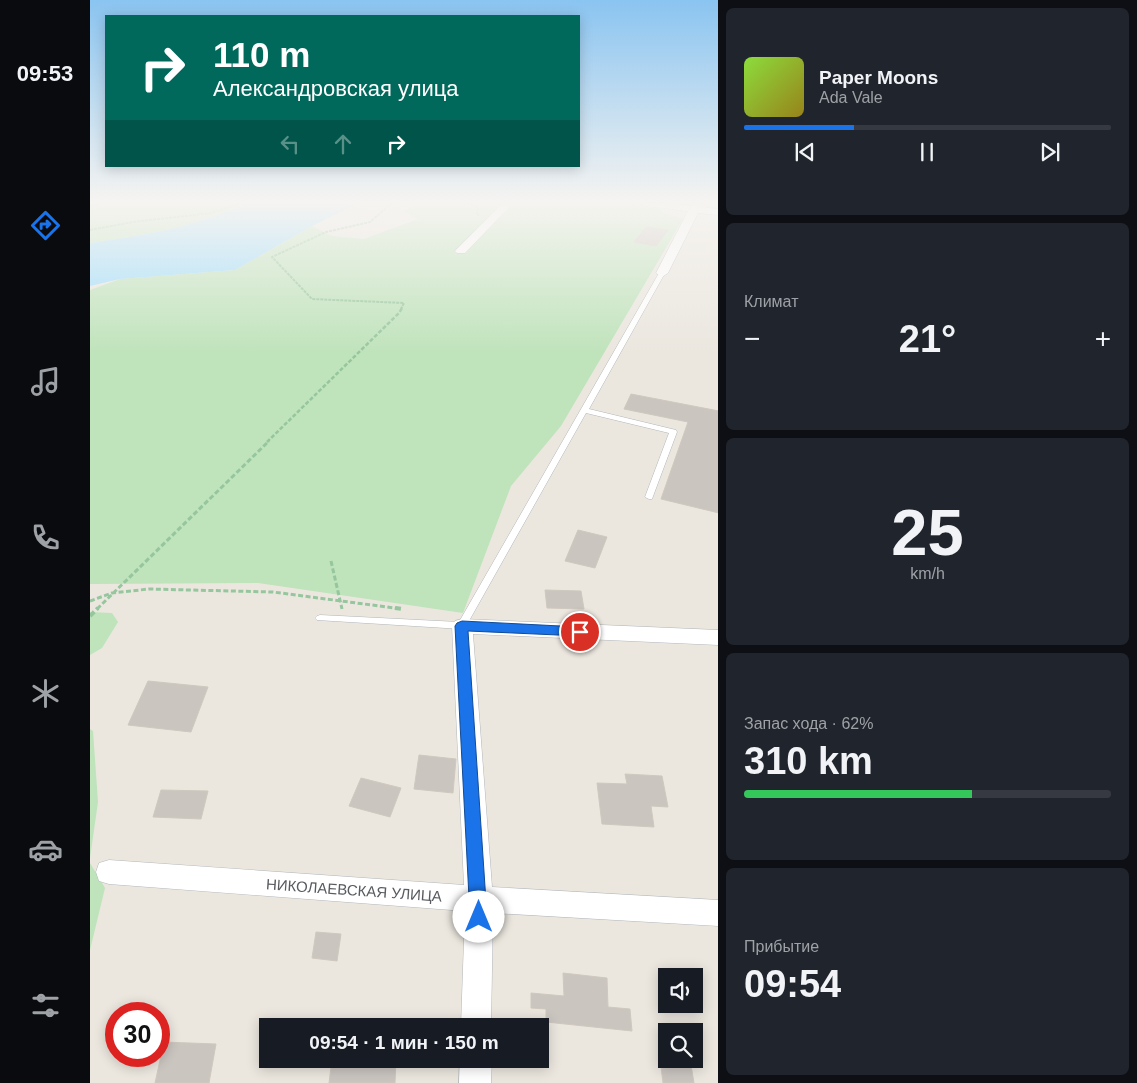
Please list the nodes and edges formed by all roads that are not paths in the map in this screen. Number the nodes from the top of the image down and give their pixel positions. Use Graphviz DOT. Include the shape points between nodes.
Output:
graph roads {
  1 [pos="672,254"];
  2 [pos="662,273"];
  3 [pos="584,410"];
  4 [pos="649,497"];
  5 [pos="320,618"];
  6 [pos="462,626"];
  7 [pos="718,638"];
  8 [pos="109,872"];
  9 [pos="479,899"];
  10 [pos="718,913"];
  11 [pos="476,1018"];
  12 [pos="476,1068"];
  13 [pos="475,1083"];
  1 -- 2 [label="street"];
  2 -- 3 [label="lane"];
  3 -- 4 [label="lane" via="674,432"];
  3 -- 6 [label="lane"];
  5 -- 6 [label="lane"];
  6 -- 7 [label="street"];
  6 -- 9 [label="street"];
  8 -- 9 [label="street, НИКОЛАЕВСКАЯ УЛИЦА"];
  9 -- 10 [label="street, НИКОЛАЕВСКАЯ УЛИЦА"];
  9 -- 11 [label="street"];
  12 -- 13 [label="street"];
}
